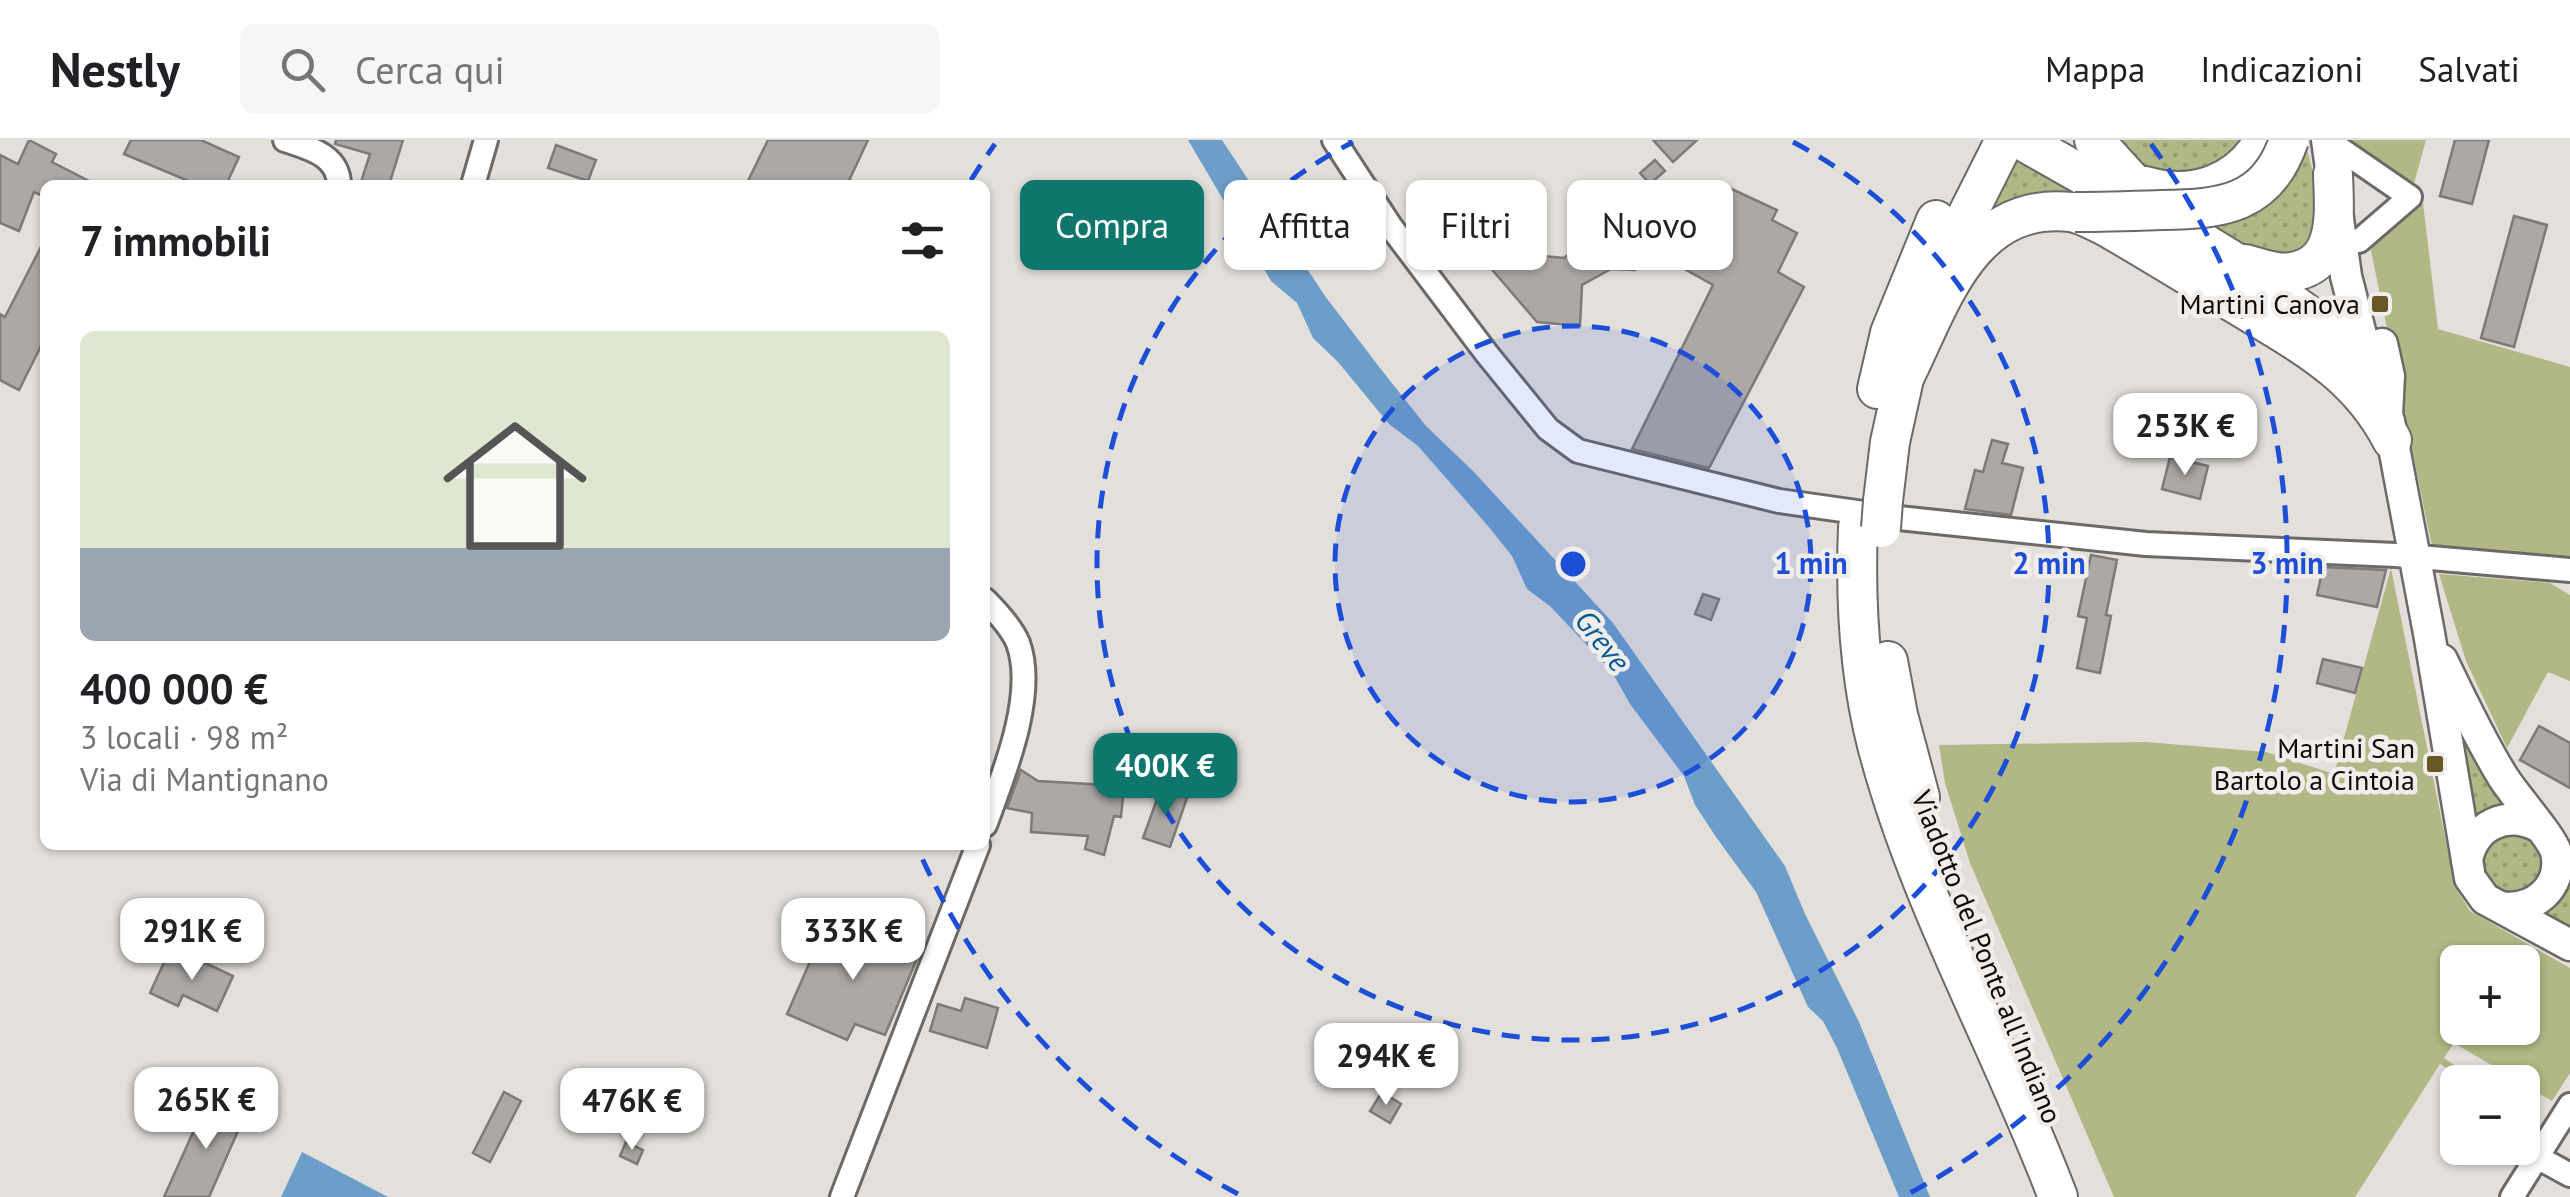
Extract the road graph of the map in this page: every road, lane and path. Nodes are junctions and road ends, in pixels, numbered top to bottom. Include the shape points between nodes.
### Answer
1 (284, 140) edge
2 (486, 140) edge
3 (1334, 140) edge
4 (2094, 140) edge
5 (2264, 140) edge
6 (2289, 140) edge
7 (1997, 143) edge
8 (2329, 151) edge
9 (338, 180) edge
10 (474, 180) edge
11 (2138, 184) junction
12 (2074, 212) junction
13 (2168, 221) junction
14 (2360, 241) junction
15 (2233, 261) junction
16 (1903, 380) junction
17 (2390, 427) junction
18 (1876, 515) junction
19 (2413, 557) junction
20 (2570, 570) edge
21 (990, 606) edge
22 (2429, 633) junction
23 (990, 810) edge
24 (2538, 826) junction
25 (976, 850) edge
26 (2468, 860) junction
27 (2564, 867) edge
28 (2501, 907) junction
29 (2570, 945) edge
30 (2570, 1105) edge
31 (2540, 1153) edge
32 (2540, 1159) edge
33 (2533, 1165) edge
34 (2570, 1174) edge
35 (842, 1197) edge
36 (2058, 1197) edge
37 (2084, 1197) edge
38 (2512, 1197) edge

1 - 9 street via 330,159
2 - 10 street
3 - 18 street via 1443,297 1567,446 1779,501
4 - 11 highway
5 - 11 highway via 2241,172 2212,186 2164,191
6 - 12 highway, bridge via 2262,185 2229,205
7 - 13 highway
7 - 16 highway, Viadotto del Ponte all'Indiano via 1928,299
7 - 18 highway, Viadotto del Ponte all'Indiano via 1940,210 1890,333 1867,436
8 - 14 street
8 - 14 street via 2410,197
8 - 15 highway via 2335,226 2315,260 2285,273
8 - 17 street via 2350,293
11 - 13 highway
12 - 16 highway via 2026,216 1982,238 1962,263
12 - 17 highway via 2324,359
13 - 15 highway
14 - 17 street via 2389,376
15 - 17 highway via 2338,338 2364,370
16 - 18 highway, Viadotto del Ponte all'Indiano
17 - 19 street
18 - 19 street via 2146,544
18 - 36 highway, Viadotto del Ponte all'Indiano via 1858,619 1882,760 1921,874
18 - 37 highway, Viadotto del Ponte all'Indiano via 1891,680 1920,800
19 - 20 street
19 - 22 street
21 - 23 street via 1018,640 1024,690
22 - 24 street via 2502,776
22 - 26 street
24 - 26 street via 2498,821 2480,832
24 - 27 street
25 - 35 street
26 - 28 street via 2473,886
27 - 28 street via 2529,905
28 - 29 street
30 - 31 street
32 - 34 street
33 - 38 street

